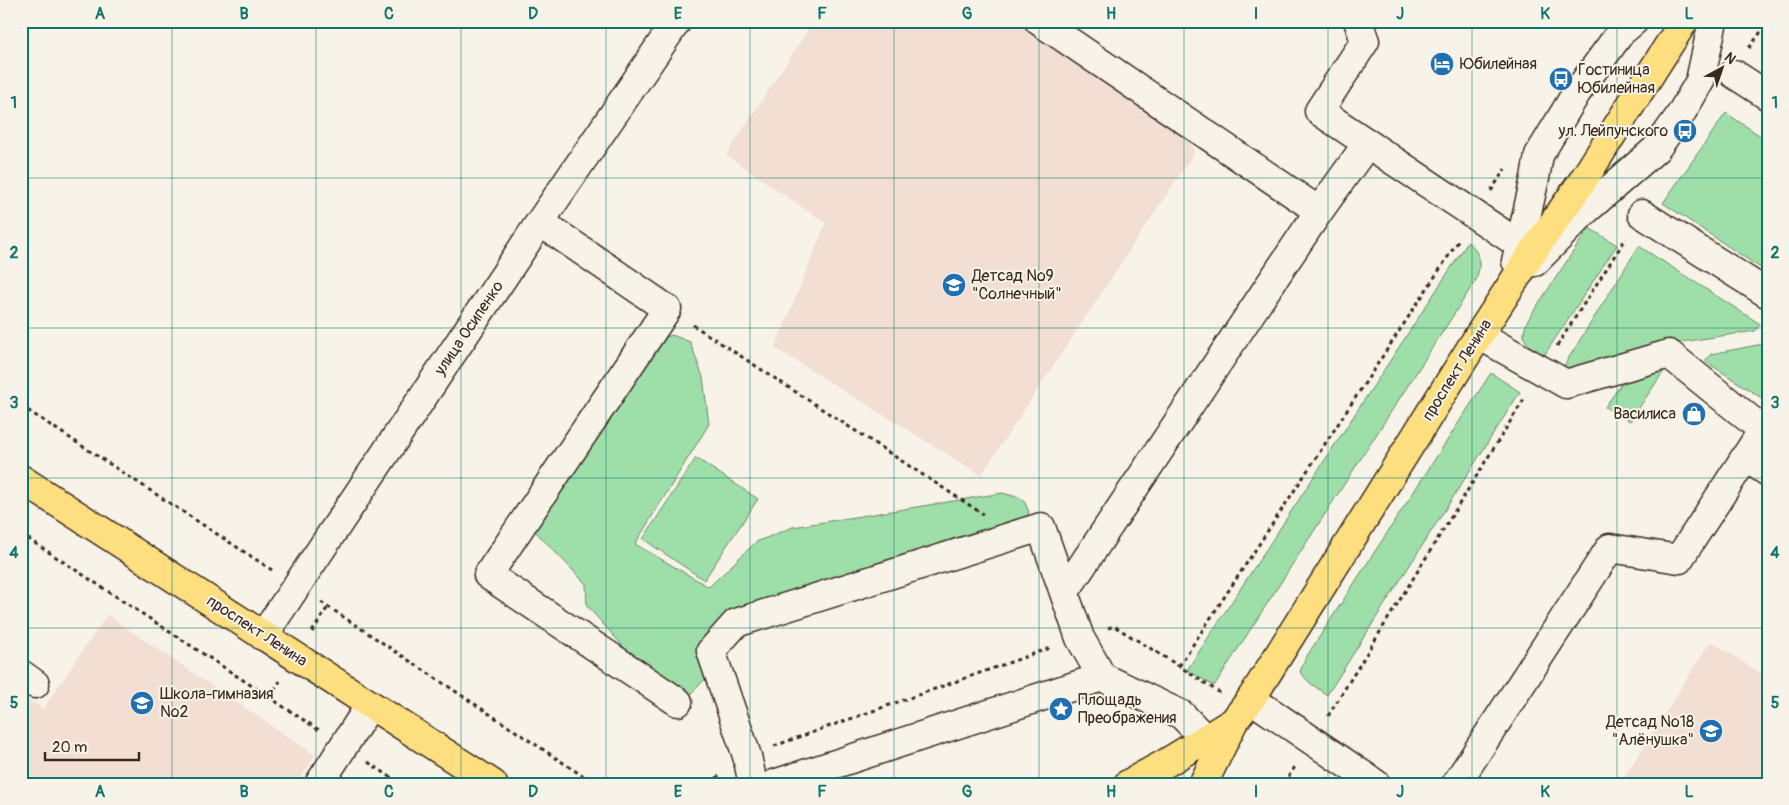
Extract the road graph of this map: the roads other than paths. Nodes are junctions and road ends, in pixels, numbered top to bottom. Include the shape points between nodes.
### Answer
1 (677, 21) edge
2 (1039, 21) edge
3 (1358, 21) edge
4 (1634, 21) edge
5 (1684, 21) edge
6 (1712, 21) edge
7 (1734, 74) road end
8 (1768, 96) edge
9 (1367, 144) junction
10 (1319, 211) junction
11 (1642, 214) road end
12 (540, 222) junction
13 (1526, 249) junction
14 (1510, 288) junction
15 (1768, 294) edge
16 (1479, 335) junction
17 (1745, 457) junction
18 (1768, 472) edge
19 (21, 479) edge
20 (1064, 593) junction
21 (264, 636) junction
22 (1102, 677) junction
23 (1251, 698) junction
24 (678, 702) dead end
25 (370, 705) junction
26 (1234, 721) junction
27 (1206, 740) junction
28 (319, 784) edge
29 (493, 784) edge
30 (753, 784) edge
31 (774, 784) edge
32 (1128, 784) edge
33 (1203, 784) edge
34 (1376, 784) edge
35 (1456, 784) edge

1 - 12 street, улица Осипенко
2 - 10 street
3 - 9 street via 1365,41 1319,111
4 - 13 street via 1621,32 1577,92 1539,155
5 - 13 main road, проспект Ленина via 1582,182
6 - 14 street via 1700,81 1680,117 1656,148 1585,211
7 - 8 street
9 - 10 street
9 - 13 street
10 - 20 street
11 - 15 street
12 - 21 street, улица Осипенко
12 - 24 street via 667,309 488,575
13 - 14 main road, проспект Ленина
14 - 16 main road, проспект Ленина
16 - 17 street via 1566,384 1669,354 1763,430
16 - 23 main road, проспект Ленина
17 - 18 street
17 - 35 street via 1679,559 1610,548
19 - 21 main road, проспект Ленина
20 - 22 street via 1080,638
20 - 30 street via 1041,527 736,623 711,651 747,756
21 - 25 main road, проспект Ленина
22 - 27 street via 1182,715
22 - 31 street
23 - 26 main road, проспект Ленина
23 - 34 street
25 - 28 street
25 - 29 main road, проспект Ленина
26 - 27 main road, проспект Ленина
26 - 33 main road, проспект Ленина
27 - 32 main road, проспект Ленина

